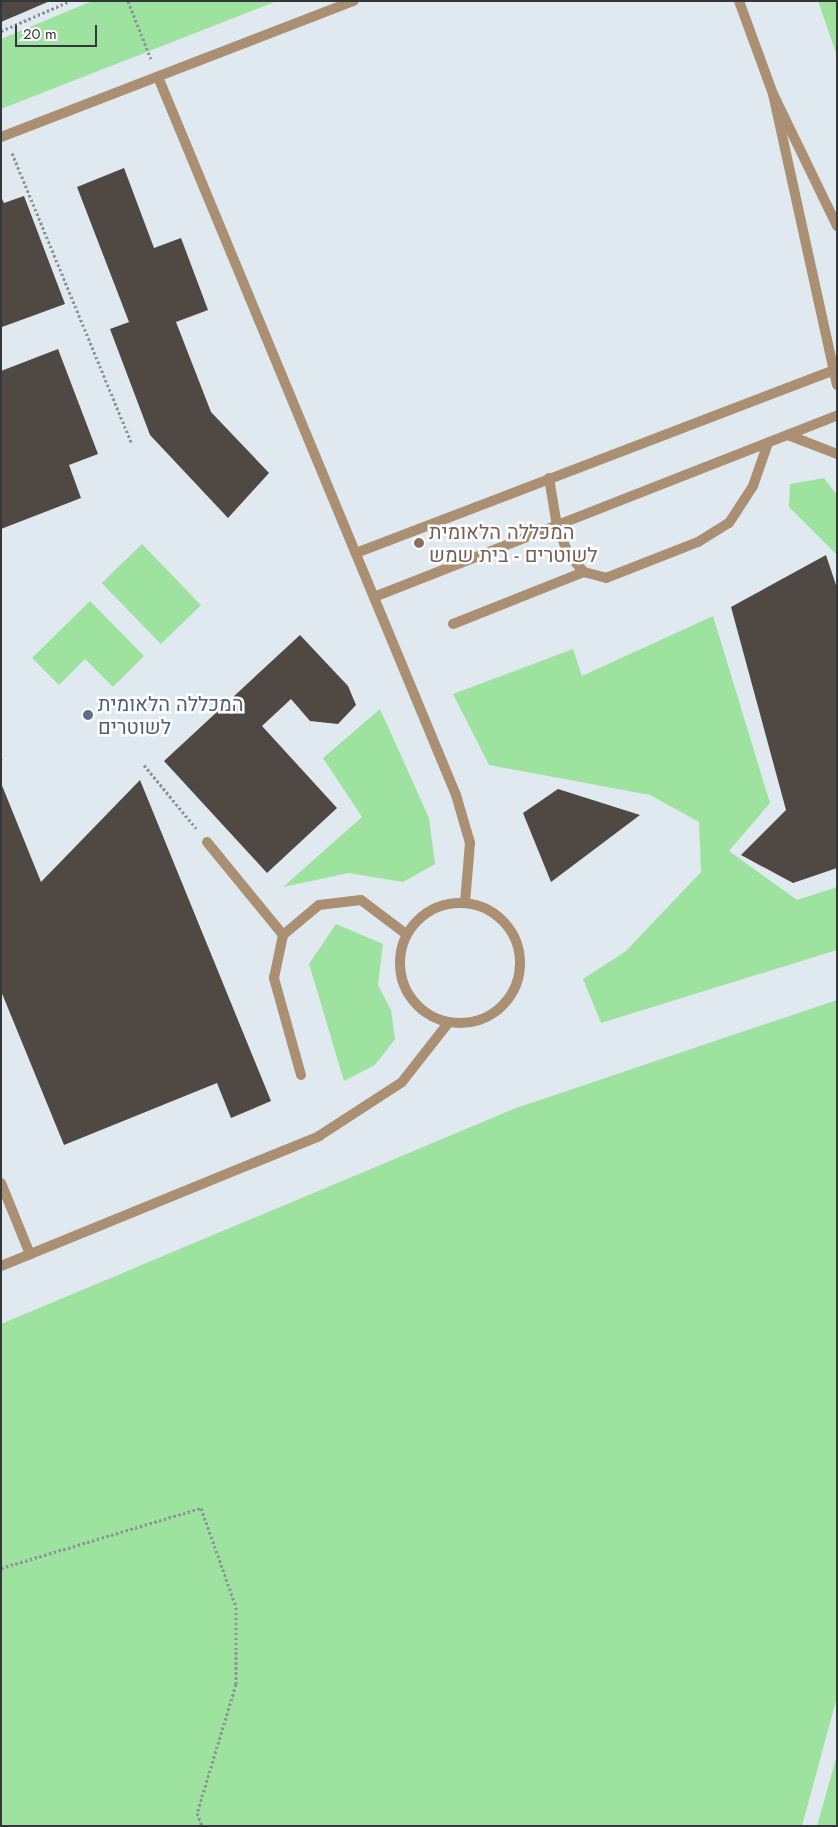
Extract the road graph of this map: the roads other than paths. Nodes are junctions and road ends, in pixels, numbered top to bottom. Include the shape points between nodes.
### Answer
1 (354, 1) edge
2 (739, 1) edge
3 (158, 77) junction
4 (773, 94) junction
5 (3, 136) edge
6 (837, 226) edge
7 (834, 369) edge
8 (837, 385) edge
9 (837, 416) edge
10 (788, 435) junction
11 (768, 443) junction
12 (837, 454) edge
13 (549, 478) junction
14 (557, 526) junction
15 (356, 553) junction
16 (584, 572) junction
17 (374, 597) junction
18 (453, 624) dead end
19 (207, 842) road end
20 (465, 902) junction
21 (406, 934) junction
22 (283, 935) junction
23 (449, 1022) junction
24 (301, 1075) dead end
25 (1, 1183) edge
26 (30, 1254) junction
27 (1, 1266) edge

1 - 3 lane
2 - 4 lane
3 - 5 lane
3 - 15 lane
4 - 6 lane
4 - 7 lane
7 - 8 lane
7 - 13 lane
9 - 10 lane
10 - 11 lane
10 - 12 lane
11 - 14 lane
11 - 16 lane via 753,486 729,523 698,542 606,578
13 - 14 lane
13 - 15 lane
14 - 16 lane via 569,555
14 - 17 lane
15 - 17 lane
16 - 18 lane
17 - 20 lane via 456,794 470,843
19 - 22 lane
20 - 21 lane via 445,904 426,913
20 - 23 lane via 496,915 510,931 518,950 519,971 506,1002 490,1015 470,1022
21 - 22 lane via 361,900 319,906
21 - 23 lane via 401,976 409,995 429,1015
22 - 24 lane via 274,978
23 - 26 lane via 402,1082 319,1136
25 - 26 lane
26 - 27 lane

